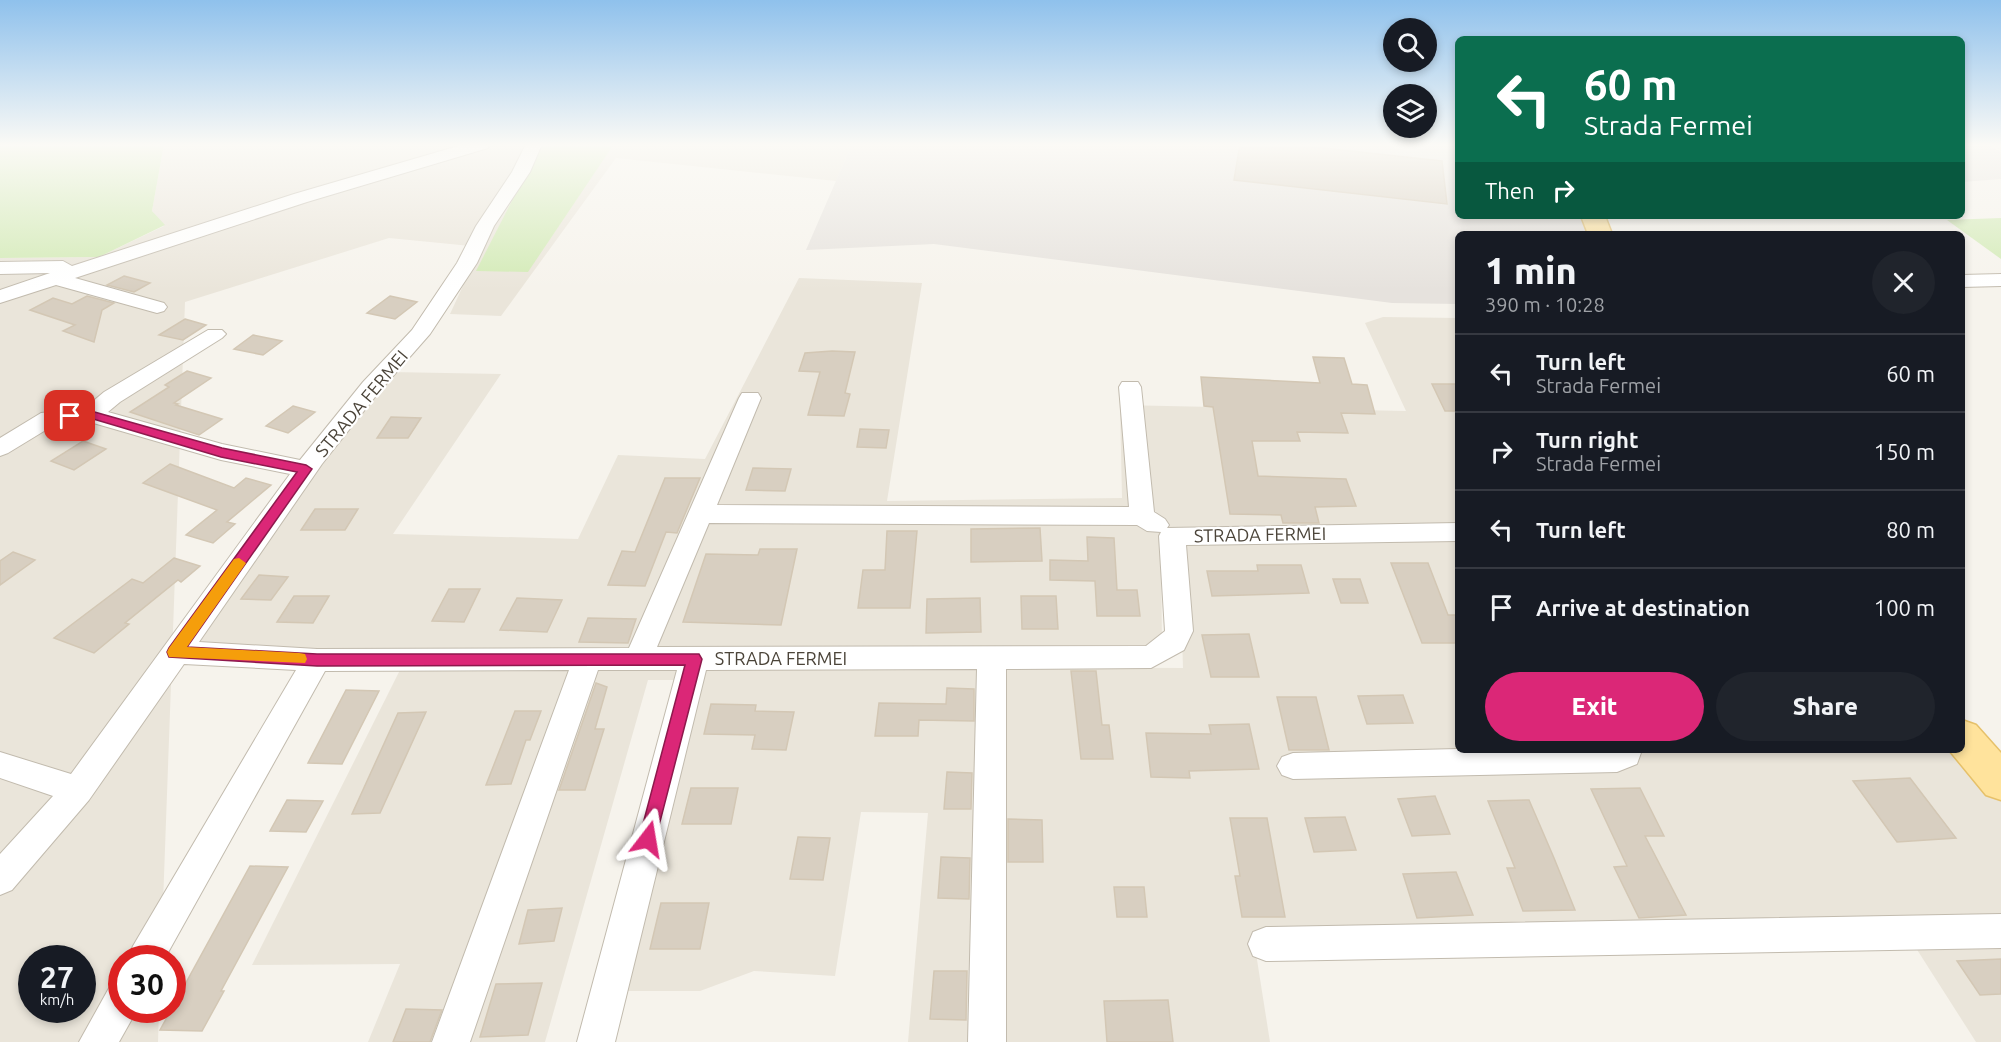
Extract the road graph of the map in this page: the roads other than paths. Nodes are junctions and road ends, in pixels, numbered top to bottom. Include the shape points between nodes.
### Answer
1 (313, 193) edge
2 (507, 193) edge
3 (90, 266) junction
4 (0, 268) edge
5 (54, 278) junction
6 (2001, 280) edge
7 (1965, 281) edge
8 (0, 297) edge
9 (157, 307) dead end
10 (215, 334) dead end
11 (1130, 387) dead end
12 (750, 398) dead end
13 (91, 415) junction
14 (0, 448) edge
15 (306, 469) junction
16 (700, 514) junction
17 (1142, 516) junction
18 (1455, 532) edge
19 (1172, 536) junction
20 (175, 652) junction
21 (992, 657) junction
22 (588, 659) junction
23 (638, 659) junction
24 (694, 659) junction
25 (317, 660) junction
26 (1965, 740) edge
27 (1626, 753) edge
28 (0, 765) edge
29 (1293, 766) dead end
30 (2001, 782) edge
31 (78, 790) junction
32 (0, 879) edge
33 (2001, 931) edge
34 (1266, 944) dead end
35 (153, 945) edge
36 (109, 1023) edge
37 (98, 1042) edge
38 (451, 1042) edge
39 (596, 1042) edge
40 (987, 1042) edge

1 - 3 street
2 - 15 street, STRADA FERMEI via 467,263 419,334
3 - 4 street
3 - 5 street
5 - 8 street
5 - 9 street
6 - 7 street
10 - 13 street via 112,397
11 - 17 street
12 - 16 street
13 - 14 street via 49,418
13 - 15 street via 221,452
15 - 20 street, STRADA FERMEI
16 - 17 street
16 - 23 street
17 - 19 street
18 - 19 street, STRADA FERMEI
19 - 21 street, STRADA FERMEI via 1179,631 1163,651 1151,657
20 - 25 street, STRADA FERMEI
20 - 31 street
21 - 24 street, STRADA FERMEI
21 - 40 street
22 - 23 street, STRADA FERMEI
22 - 25 street, STRADA FERMEI
22 - 38 street
23 - 24 street, STRADA FERMEI
24 - 39 street
25 - 35 street
26 - 30 main road
27 - 29 street via 1617,759
28 - 31 street
31 - 32 street
33 - 34 street
36 - 37 street

